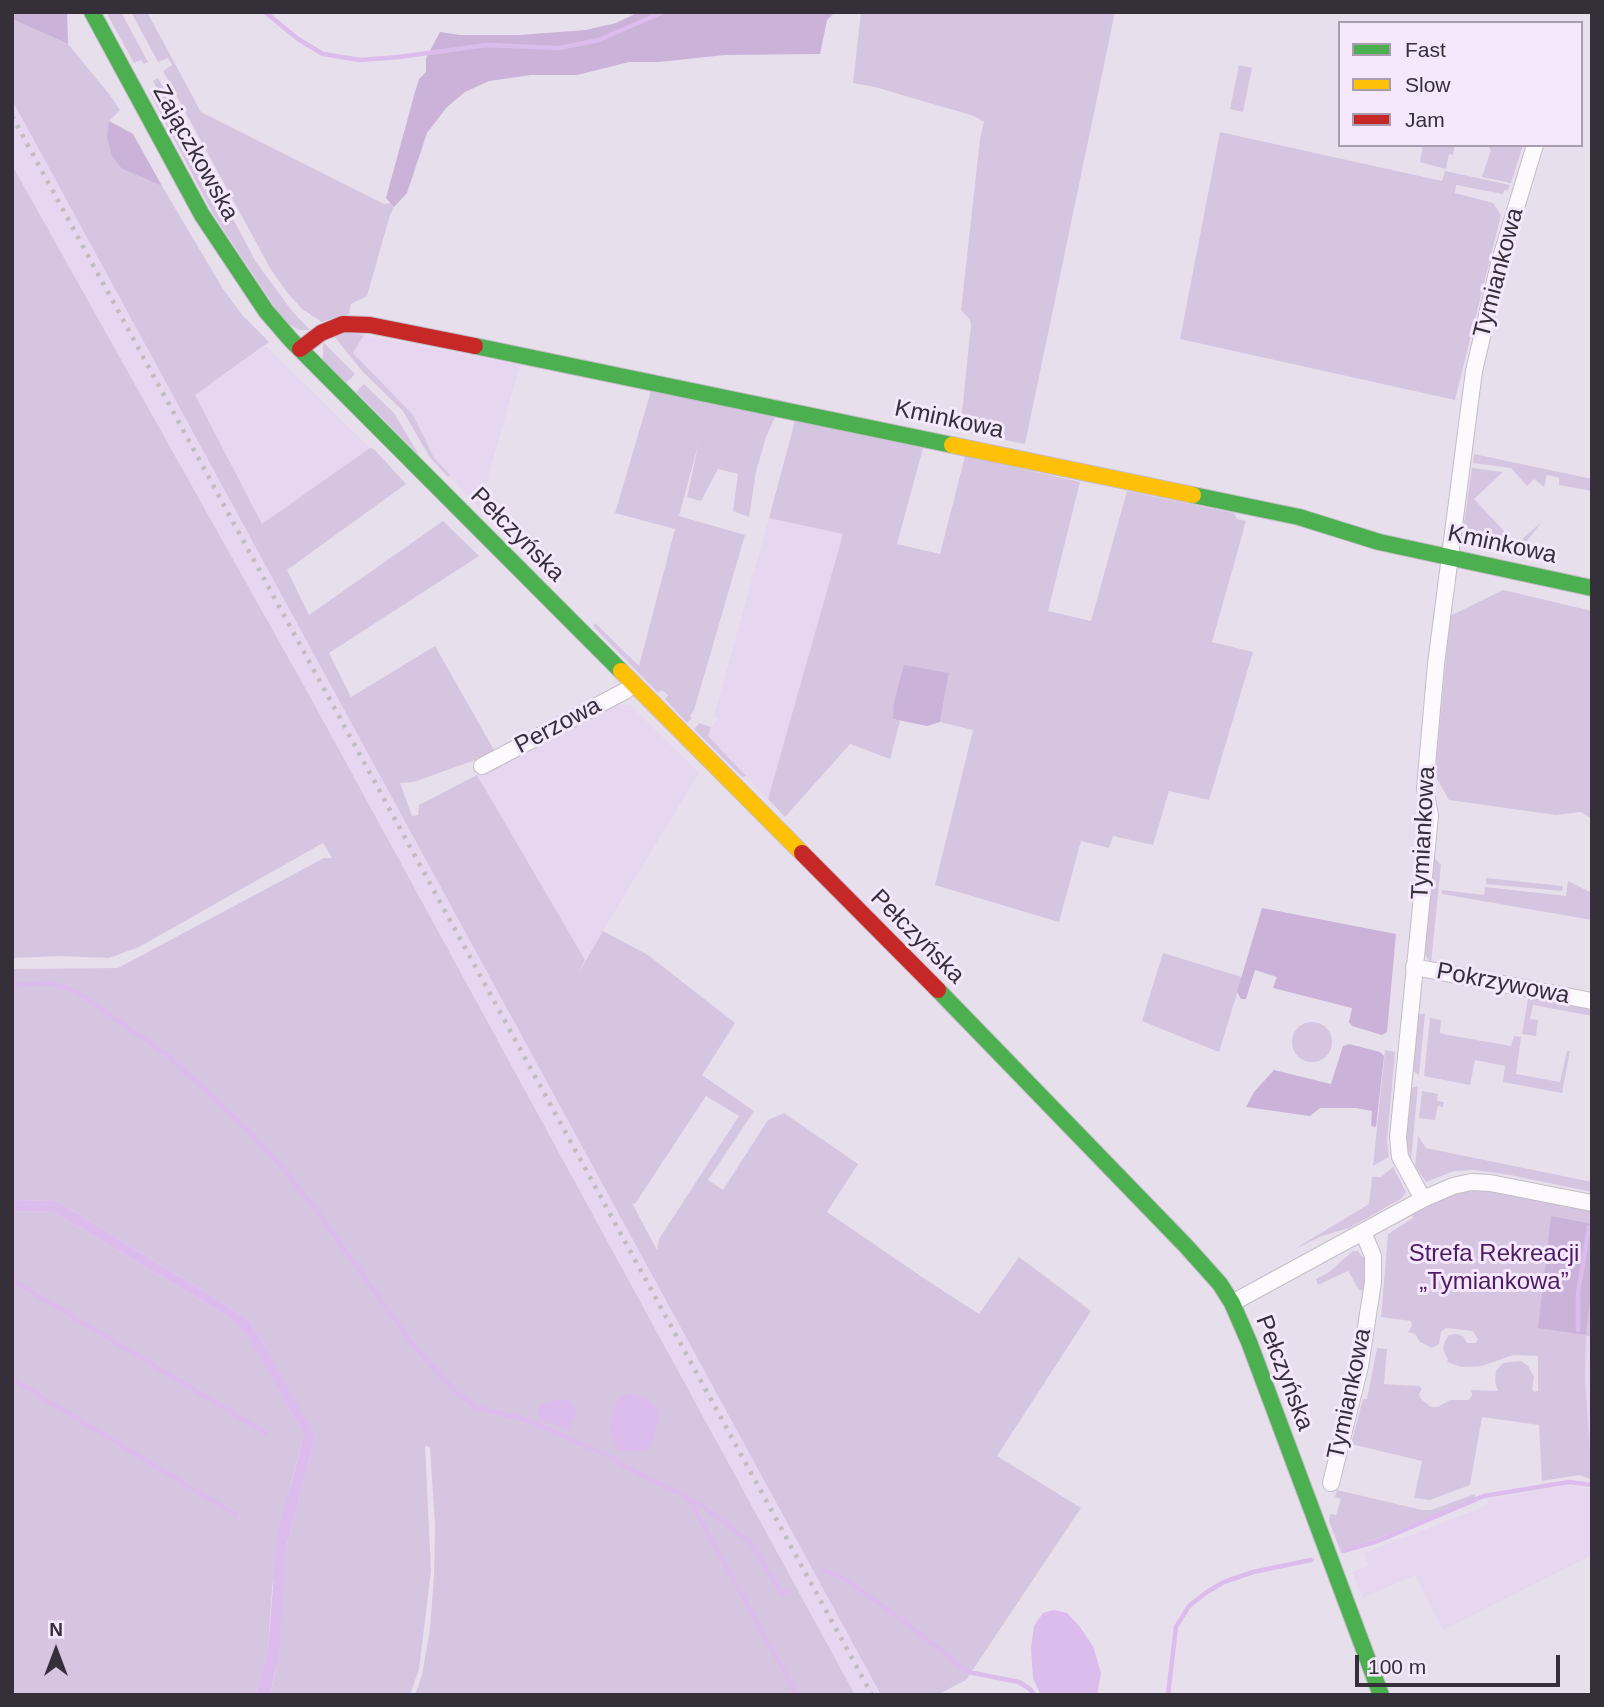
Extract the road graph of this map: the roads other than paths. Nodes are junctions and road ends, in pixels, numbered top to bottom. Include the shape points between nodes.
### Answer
1 (92, 12) edge
2 (1534, 147) edge
3 (267, 312) joint
4 (300, 349) junction
5 (1449, 558) junction
6 (1592, 587) edge
7 (633, 683) junction
8 (482, 766) dead end
9 (1414, 967) junction
10 (1592, 1001) edge
11 (1423, 1199) junction
12 (1592, 1203) edge
13 (1363, 1232) junction
14 (1232, 1303) junction
15 (1331, 1483) dead end
16 (1381, 1695) edge

1 - 3 main road, Zajączkowska via 202,215
2 - 5 street, Tymiankowa via 1475,362
3 - 4 main road, Pełczyńska
4 - 5 main road, Kminkowa via 343,324 390,328 1299,517
4 - 7 main road, Pełczyńska
5 - 6 main road, Kminkowa
5 - 9 street, Tymiankowa via 1425,788 1430,816
7 - 8 street, Perzowa
7 - 14 main road, Pełczyńska via 1172,1231
9 - 10 street, Pokrzywowa
9 - 11 street, Tymiankowa via 1398,1146
11 - 12 street via 1477,1182
11 - 13 street
13 - 14 street
13 - 15 street, Tymiankowa via 1373,1256 1373,1282 1360,1366
14 - 16 main road, Pełczyńska

